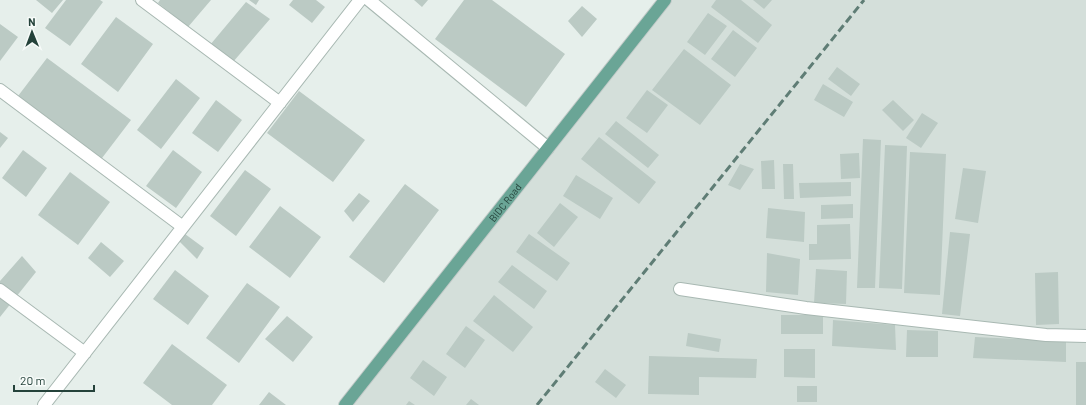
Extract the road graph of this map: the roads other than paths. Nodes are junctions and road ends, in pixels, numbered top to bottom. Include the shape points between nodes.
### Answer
1 (142, 0) edge
2 (360, 0) edge
3 (369, 0) edge
4 (665, 0) edge
5 (0, 90) edge
6 (280, 103) junction
7 (548, 148) junction
8 (183, 227) junction
9 (680, 289) dead end
10 (0, 290) edge
11 (1086, 336) edge
12 (85, 353) junction
13 (44, 405) edge
14 (345, 405) edge

1 - 6 street
2 - 6 street
3 - 7 street
4 - 7 main road, BIDC Road
5 - 8 street
6 - 8 street
7 - 14 main road, BIDC Road
8 - 12 street
9 - 11 street via 806,308 1046,335
10 - 12 street
12 - 13 street

